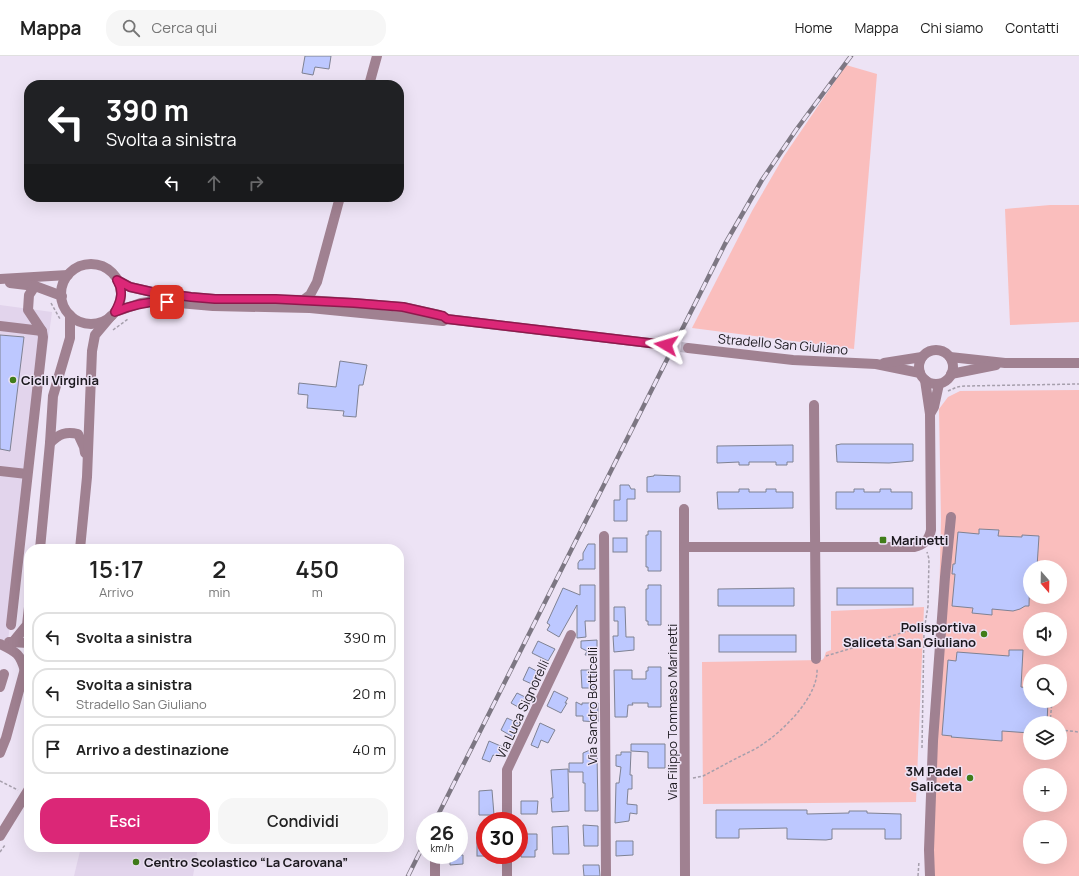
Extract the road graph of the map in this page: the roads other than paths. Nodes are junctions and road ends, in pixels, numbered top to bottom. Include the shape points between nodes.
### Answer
1 (377, 56) edge
2 (370, 80) edge
3 (339, 202) edge
4 (68, 275) junction
5 (0, 280) edge
6 (117, 280) junction
7 (317, 282) junction
8 (35, 286) junction
9 (62, 296) junction
10 (305, 300) junction
11 (333, 301) junction
12 (354, 303) junction
13 (258, 307) junction
14 (113, 314) junction
15 (70, 315) junction
16 (388, 315) junction
17 (447, 319) junction
18 (0, 326) edge
19 (42, 331) junction
20 (666, 345) tunnel mouth
21 (688, 348) tunnel mouth
22 (922, 357) junction
23 (950, 357) junction
24 (1005, 363) junction
25 (876, 364) junction
26 (1079, 364) edge
27 (951, 374) junction
28 (922, 376) junction
29 (940, 384) junction
30 (814, 405) dead end
31 (930, 414) junction
32 (50, 443) junction
33 (0, 471) edge
34 (27, 474) junction
35 (87, 477) junction
36 (684, 509) dead end
37 (951, 517) dead end
38 (604, 536) dead end
39 (40, 544) edge
40 (80, 544) edge
41 (815, 547) junction
42 (684, 548) junction
43 (11, 625) dead end
44 (24, 628) edge
45 (571, 635) dead end
46 (12, 642) junction
47 (24, 643) edge
48 (0, 644) edge
49 (816, 659) road end
50 (24, 666) edge
51 (4, 674) dead end
52 (24, 675) edge
53 (0, 687) edge
54 (0, 753) edge
55 (24, 798) edge
56 (507, 812) edge
57 (1, 834) edge
58 (435, 864) edge
59 (507, 864) edge
60 (435, 876) edge
61 (507, 876) edge
62 (606, 876) edge
63 (686, 876) edge
64 (930, 876) edge

1 - 2 street
3 - 7 street
4 - 5 street
4 - 6 street via 77,268 92,264 107,269
4 - 9 street
5 - 8 street
6 - 10 street via 130,287 191,297
6 - 14 street via 121,296
7 - 10 street
7 - 11 street via 323,294
8 - 9 street
8 - 19 street via 28,294 28,310
9 - 15 street
10 - 11 street
10 - 13 street via 299,303 262,303
11 - 12 street
12 - 16 street via 357,307 382,310
12 - 17 street via 403,307
13 - 14 street via 156,301 141,303
13 - 16 street via 310,308
14 - 15 street via 99,323 91,324 78,321
14 - 35 street via 95,335 92,351
15 - 32 street via 70,338 53,396
16 - 17 street via 443,321
17 - 20 street
18 - 19 street
19 - 34 street
21 - 25 street, Stradello San Giuliano via 793,360
22 - 23 street via 928,351 936,349 944,351
22 - 25 street, Stradello San Giuliano
22 - 28 street via 919,365
23 - 24 street
23 - 27 street via 953,365
24 - 26 street
24 - 27 street
25 - 28 street, Stradello San Giuliano
27 - 29 street
28 - 29 street via 931,383
28 - 31 street
29 - 31 street
30 - 41 street
31 - 41 street via 931,530 925,542 914,548
32 - 35 street via 63,433 78,434 84,446
32 - 39 street
33 - 34 street
34 - 43 street
35 - 40 street
36 - 42 street, Via Filippo Tommaso Marinetti
37 - 64 street via 933,741
38 - 62 street, Via Sandro Botticelli
41 - 42 street
41 - 49 street
42 - 63 street, Via Filippo Tommaso Marinetti
44 - 46 street
45 - 56 street, Via Luca Signorelli via 507,770
46 - 47 street
46 - 48 street
48 - 50 street via 17,652
51 - 53 street
52 - 54 street
55 - 57 street
58 - 60 street
59 - 61 street

